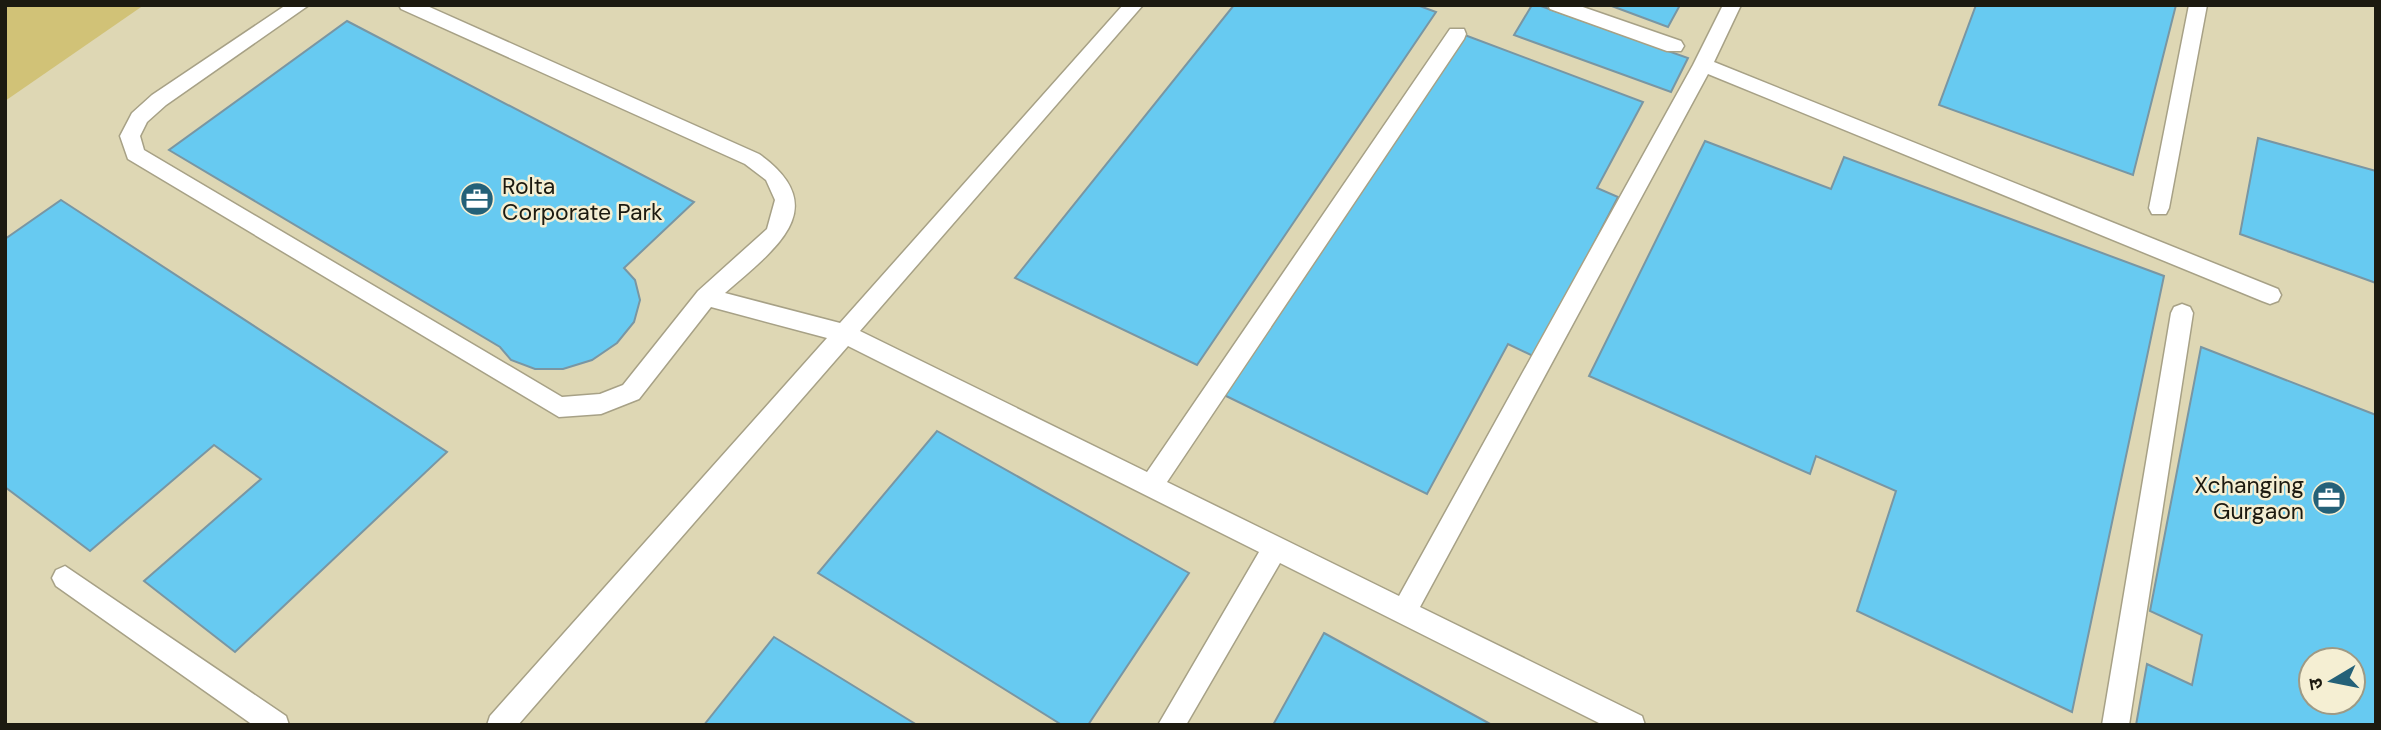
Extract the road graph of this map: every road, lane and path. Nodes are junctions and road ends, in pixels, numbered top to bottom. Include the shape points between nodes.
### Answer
1 (300, 5) edge
2 (408, 5) edge
3 (1134, 5) edge
4 (1557, 5) edge
5 (1732, 5) edge
6 (2198, 5) edge
7 (1457, 34) dead end
8 (1674, 46) dead end
9 (1703, 65) junction
10 (2159, 208) dead end
11 (2270, 295) dead end
12 (706, 297) junction
13 (2182, 313) dead end
14 (843, 333) junction
15 (1151, 486) junction
16 (1275, 548) junction
17 (65, 578) dead end
18 (1404, 611) junction
19 (276, 725) edge
20 (500, 725) edge
21 (1171, 725) edge
22 (1632, 725) edge
23 (2115, 725) edge

1 - 12 lane via 139,118 130,136 135,154 559,407 601,404 631,392
2 - 12 lane via 752,159 774,175 785,200 777,233
3 - 14 lane
4 - 8 lane
5 - 9 lane
6 - 10 lane
7 - 15 lane
9 - 11 lane
9 - 18 lane
12 - 14 lane
13 - 23 lane
14 - 15 lane
14 - 20 lane
15 - 16 lane
16 - 18 lane
16 - 21 lane
17 - 19 lane
18 - 22 lane

